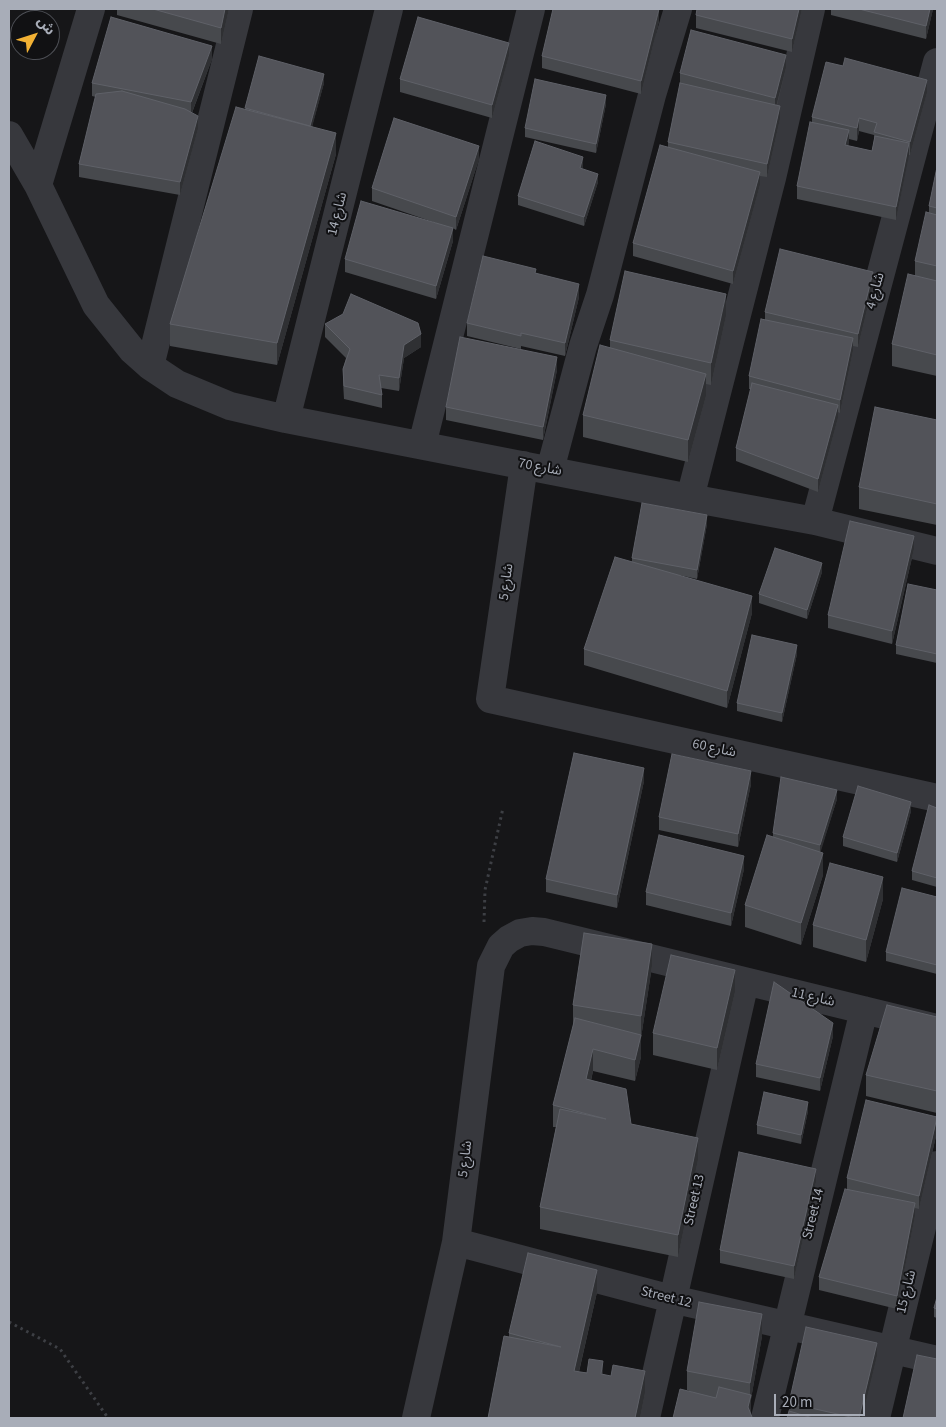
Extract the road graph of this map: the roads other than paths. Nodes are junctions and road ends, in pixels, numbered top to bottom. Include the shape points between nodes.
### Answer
1 (92, 9) edge
2 (238, 9) edge
3 (388, 9) edge
4 (531, 9) edge
5 (678, 9) edge
6 (811, 9) edge
7 (937, 62) edge
8 (9, 135) edge
9 (38, 185) junction
10 (150, 366) junction
11 (286, 419) junction
12 (422, 445) junction
13 (537, 468) junction
14 (690, 498) junction
15 (815, 521) junction
16 (937, 551) edge
17 (490, 699) joint
18 (937, 798) edge
19 (544, 932) joint
20 (745, 982) junction
21 (864, 1010) junction
22 (937, 1028) edge
23 (937, 1165) edge
24 (456, 1242) junction
25 (672, 1299) junction
26 (787, 1327) junction
27 (892, 1350) junction
28 (937, 1360) edge
29 (416, 1418) edge
30 (646, 1418) edge
31 (765, 1418) edge
32 (876, 1418) edge

1 - 9 street
2 - 10 street
3 - 11 street, شارع 14
4 - 12 street
5 - 13 street, شارع 5 via 600,295
6 - 14 street via 772,178
7 - 15 street, شارع 4
8 - 9 street, شارع 70
9 - 10 street, شارع 70 via 96,305 132,350
10 - 11 street, شارع 70 via 178,384 230,406
11 - 12 street, شارع 70
12 - 13 street, شارع 70
13 - 14 street, شارع 70
13 - 17 street, شارع 5
14 - 15 street, شارع 70
15 - 16 street, شارع 70
17 - 18 street, شارع 60
19 - 20 street, شارع 11
19 - 24 street, شارع 5 via 520,934 501,946 491,966
20 - 21 street, شارع 11
20 - 25 street, Street 13
21 - 22 street, شارع 11
21 - 26 street, Street 14
23 - 27 street, شارع 15
24 - 25 street, Street 12
24 - 29 street, شارع 5
25 - 26 street, Street 12
25 - 30 street, Street 13
26 - 27 street, Street 12
26 - 31 street, Street 14
27 - 28 street, Street 12
27 - 32 street, شارع 15

